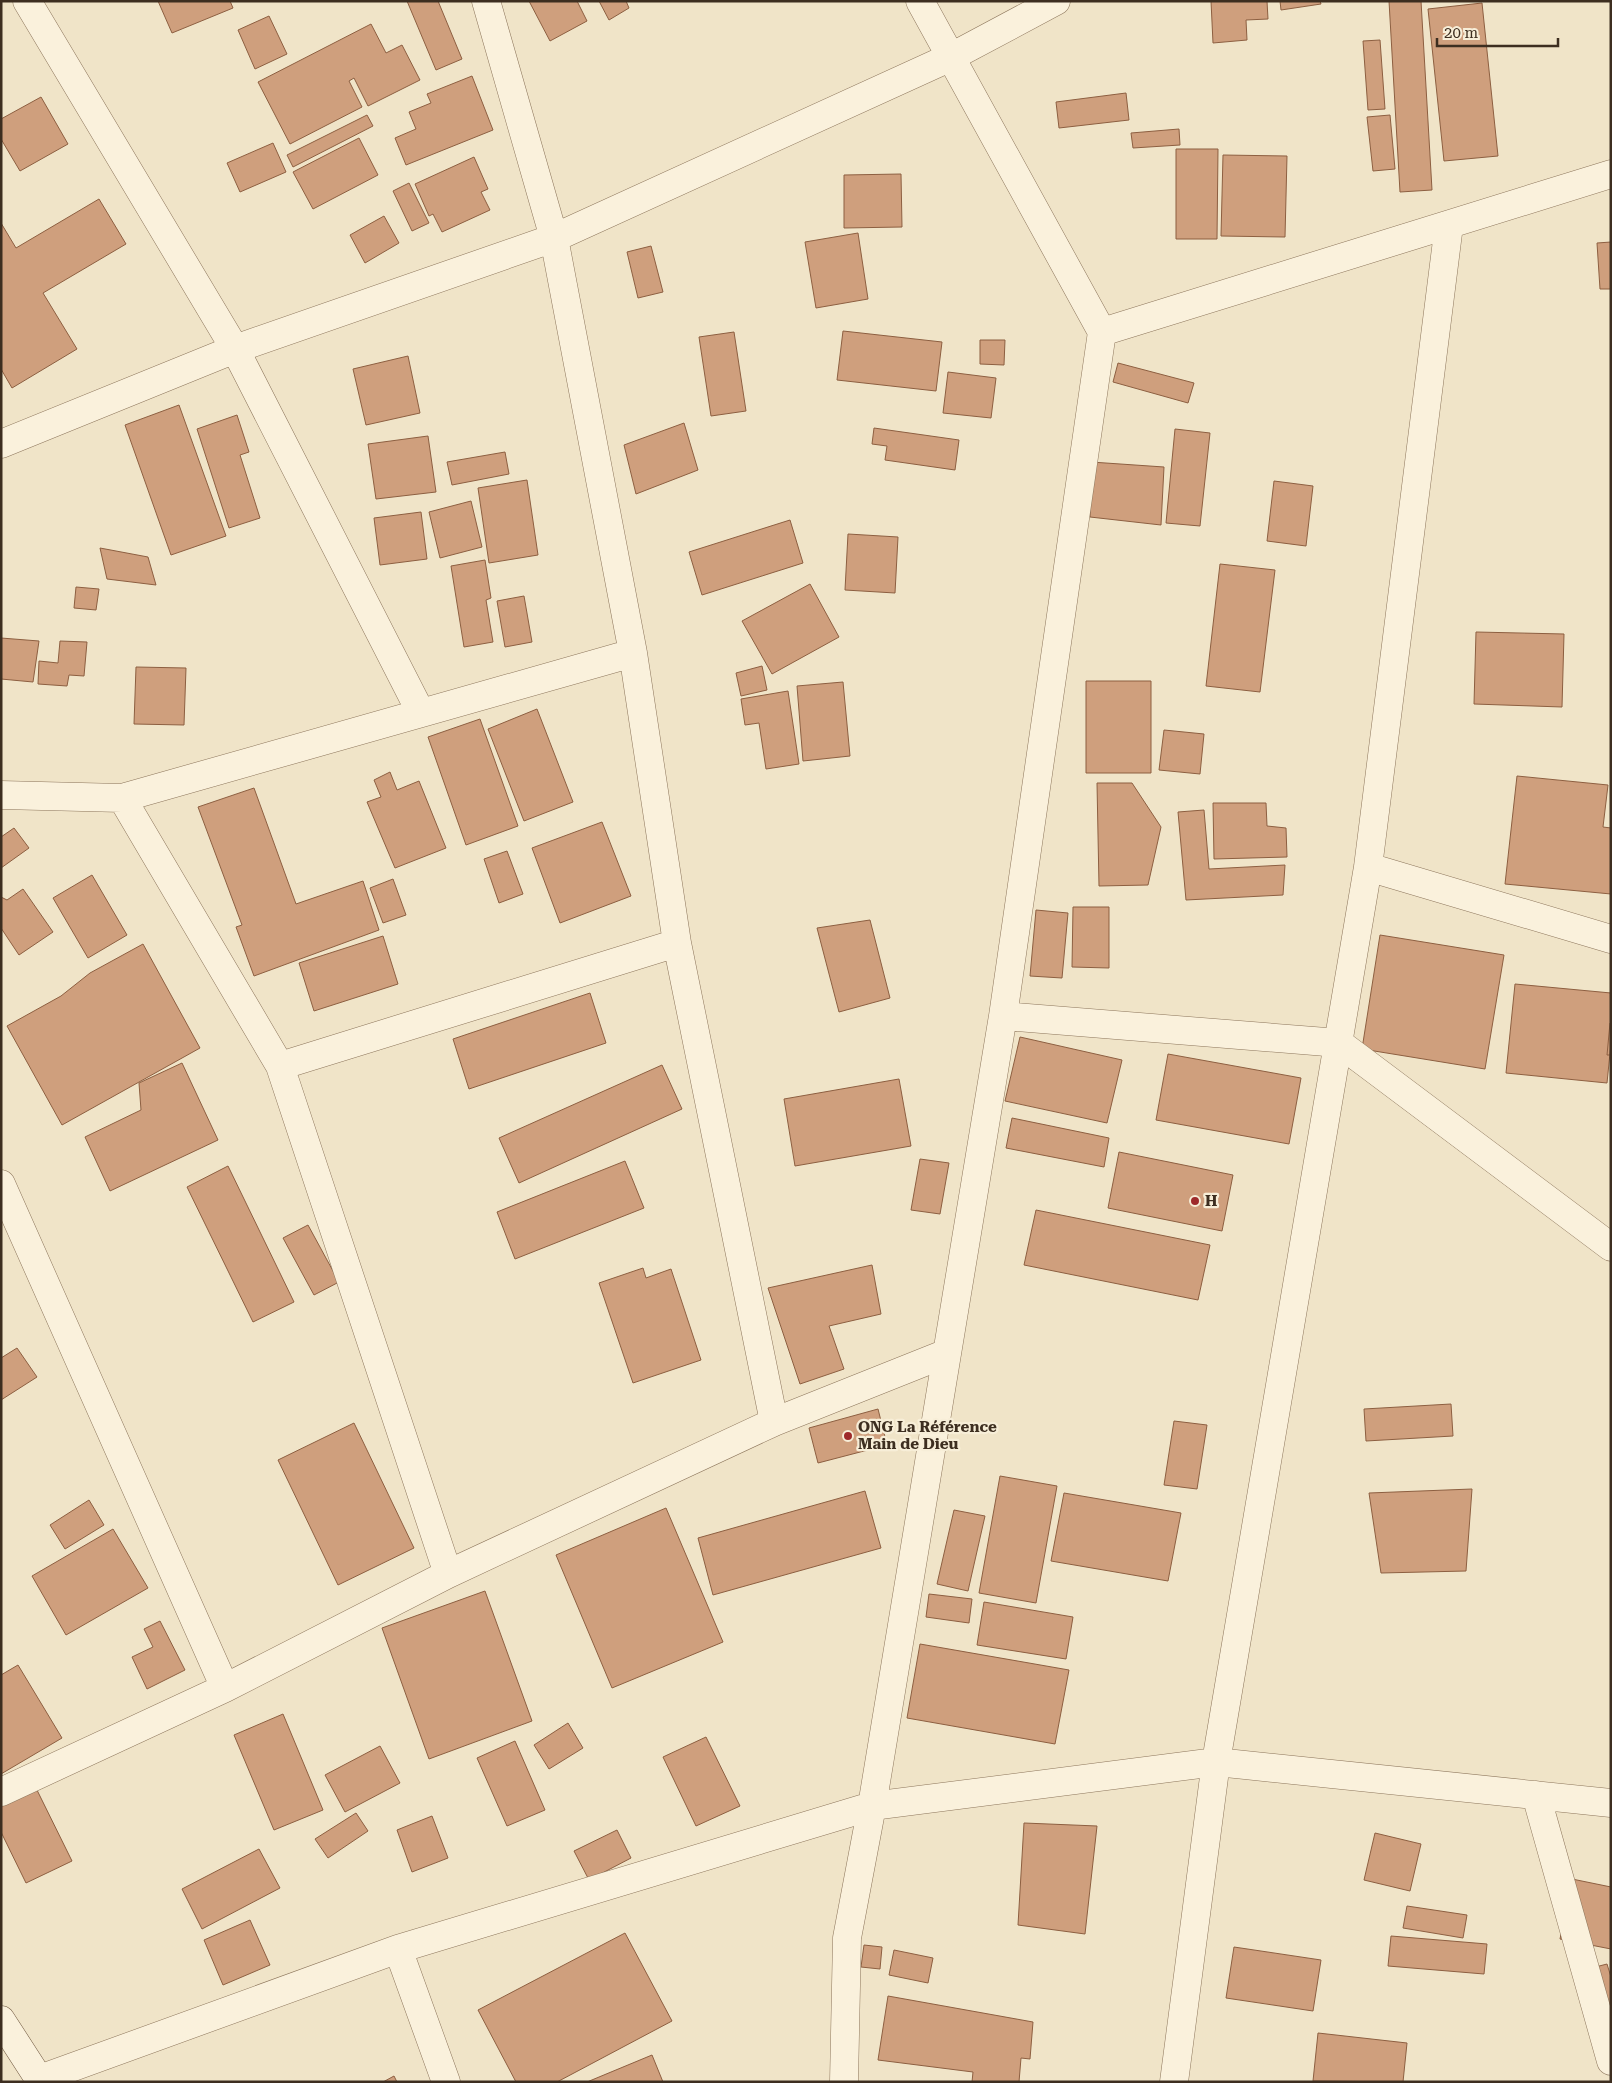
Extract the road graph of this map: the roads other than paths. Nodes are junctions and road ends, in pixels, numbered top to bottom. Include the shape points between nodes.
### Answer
1 (27, 1) edge
2 (486, 1) edge
3 (920, 1) edge
4 (1056, 1) edge
5 (951, 57) junction
6 (1611, 174) edge
7 (1449, 225) junction
8 (554, 238) junction
9 (1102, 332) junction
10 (235, 348) junction
11 (1, 444) edge
12 (633, 653) junction
13 (421, 713) junction
14 (1, 795) edge
15 (122, 798) junction
16 (1368, 867) junction
17 (1611, 939) edge
18 (677, 944) junction
19 (1003, 1016) junction
20 (1339, 1043) junction
21 (280, 1066) junction
22 (1, 1184) edge
23 (1611, 1247) edge
24 (947, 1353) junction
25 (774, 1422) junction
26 (448, 1574) junction
27 (226, 1688) junction
28 (1216, 1762) junction
29 (1, 1792) edge
30 (1536, 1795) junction
31 (1611, 1803) edge
32 (872, 1806) junction
33 (398, 1949) junction
34 (1, 2020) edge
35 (1611, 2061) edge
36 (41, 2081) edge
37 (446, 2082) edge
38 (844, 2082) edge
39 (1174, 2082) edge

1 - 10 street
2 - 8 street
3 - 5 street
4 - 5 street
5 - 8 street
5 - 9 street
6 - 7 street
7 - 9 street
7 - 16 street
8 - 10 street
8 - 12 street
9 - 19 street
10 - 11 street
10 - 13 street
12 - 13 street
12 - 18 street
13 - 15 street
14 - 15 street
15 - 21 street
16 - 17 street
16 - 20 street
18 - 21 street
18 - 25 street
19 - 20 street
19 - 24 street
20 - 23 street
20 - 28 street
21 - 26 street
22 - 27 street
24 - 25 street
24 - 32 street
25 - 26 street
26 - 27 street
27 - 29 street
28 - 30 street
28 - 32 street
28 - 39 street
30 - 31 street
30 - 35 street
32 - 33 street
32 - 38 street via 847,1938
33 - 36 street
33 - 37 street
34 - 36 street

